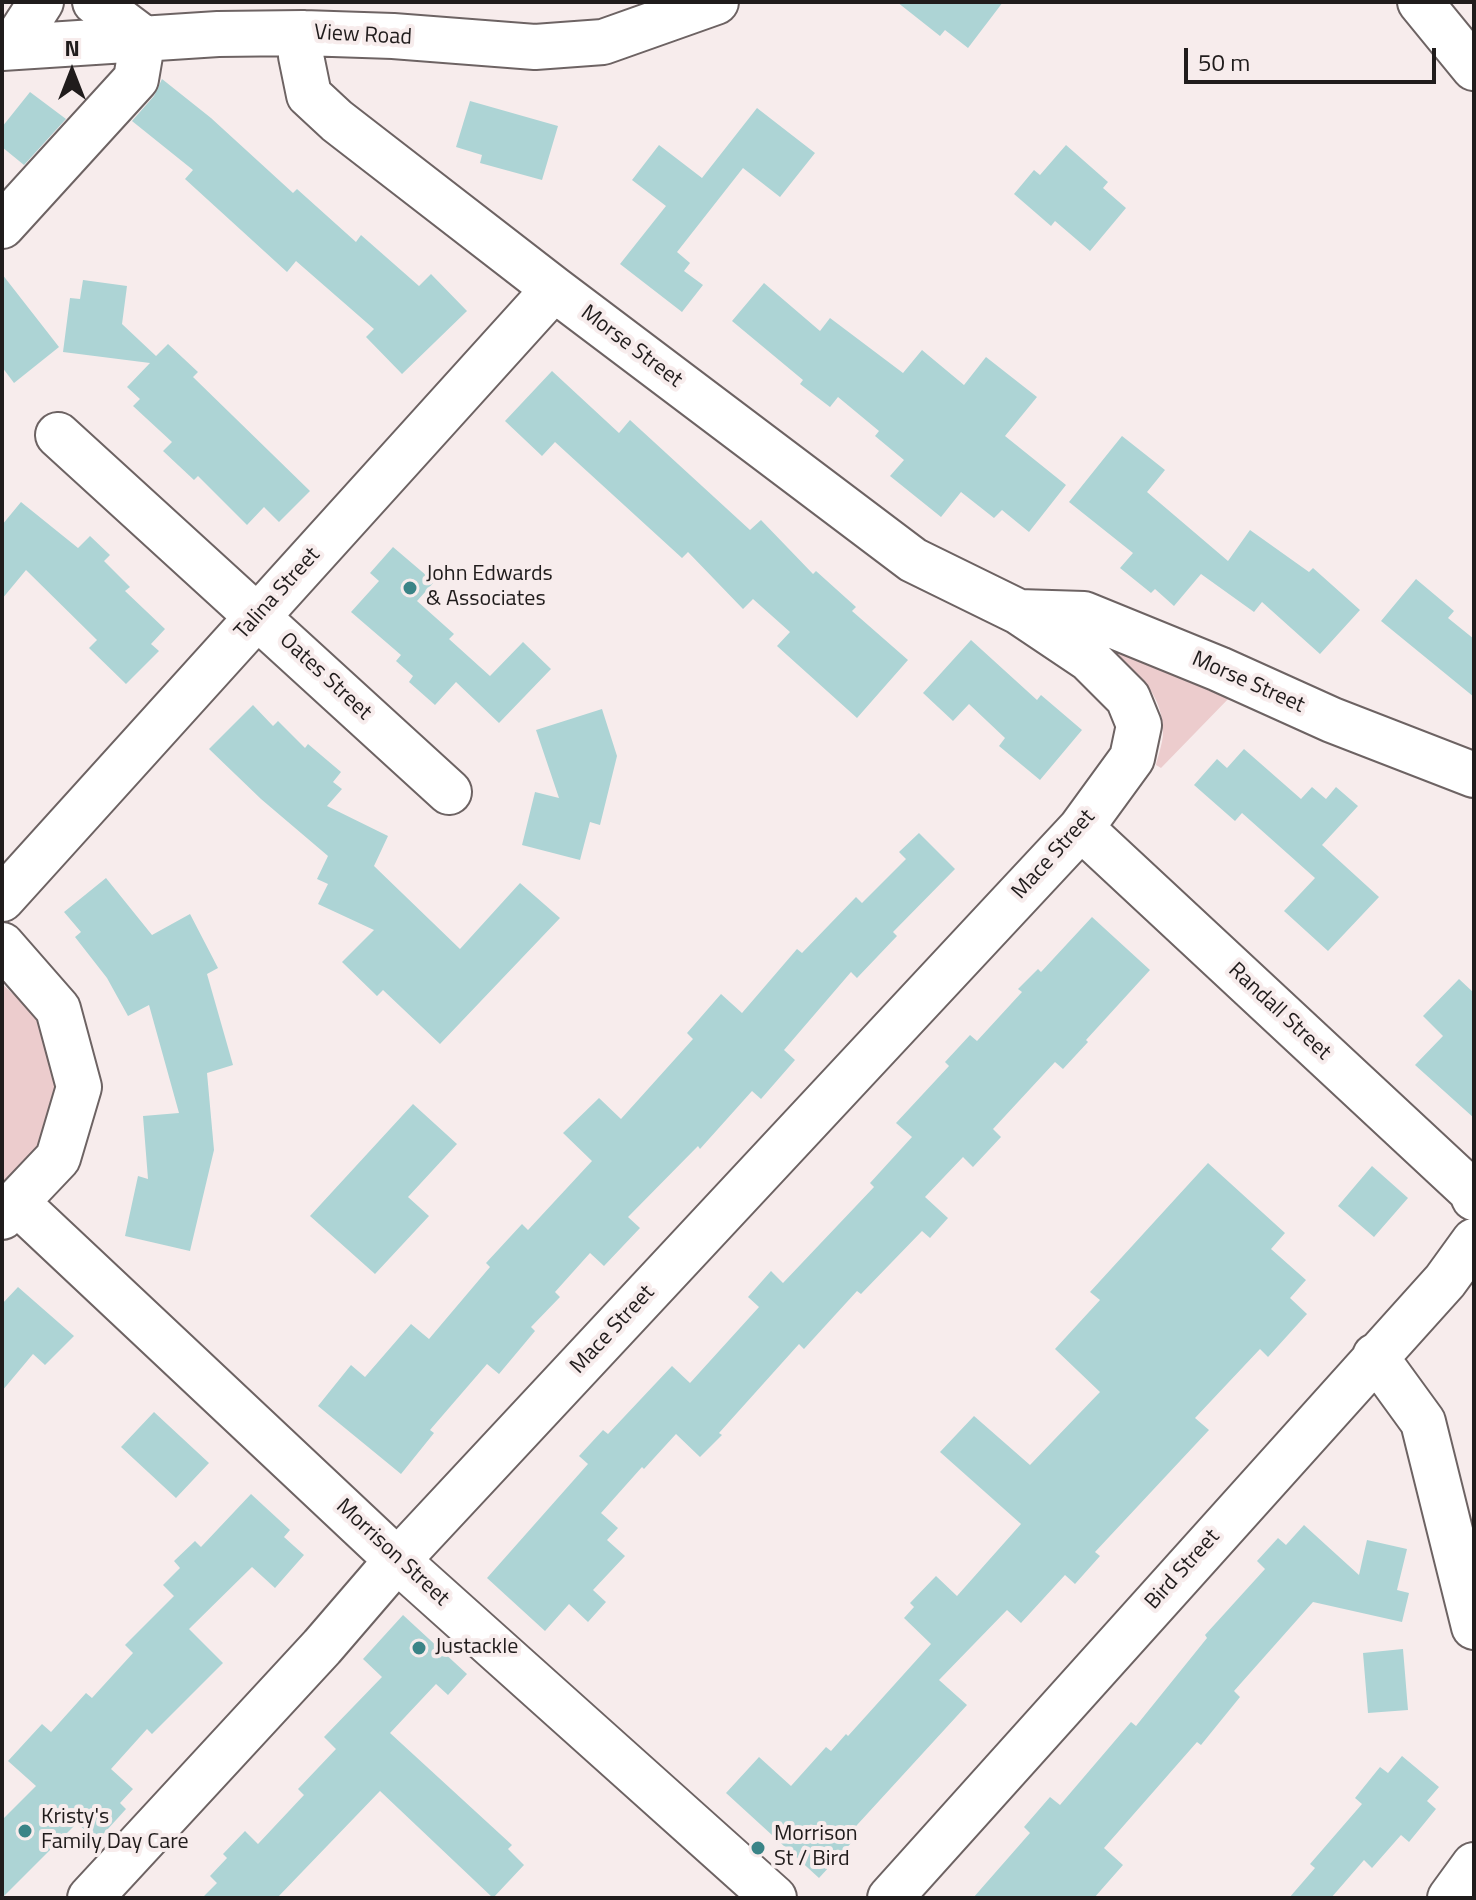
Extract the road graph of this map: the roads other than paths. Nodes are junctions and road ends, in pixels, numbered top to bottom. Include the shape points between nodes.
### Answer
1 (41, 2) edge
2 (95, 2) edge
3 (716, 2) edge
4 (1420, 2) edge
5 (303, 33) junction
6 (143, 38) junction
7 (7, 48) edge
8 (1474, 68) edge
9 (2, 226) edge
10 (554, 289) junction
11 (58, 435) dead end
12 (1019, 612) junction
13 (258, 616) junction
14 (1132, 758) joint
15 (1474, 775) edge
16 (449, 792) dead end
17 (1081, 828) junction
18 (2, 899) edge
19 (2, 945) edge
20 (1474, 1198) edge
21 (9, 1210) edge
22 (1474, 1241) edge
23 (1375, 1356) junction
24 (398, 1561) junction
25 (1474, 1627) edge
26 (1474, 1865) edge
27 (90, 1898) edge
28 (774, 1898) edge
29 (890, 1898) edge
30 (1450, 1898) edge

1 - 7 street
2 - 6 street
3 - 5 street, View Road via 603,42 535,47
4 - 8 street
5 - 6 street, View Road
5 - 10 street, Morse Street via 301,56 309,95
6 - 7 street, View Road
6 - 9 street via 136,79
10 - 12 street, Morse Street via 913,560
10 - 13 street, Talina Street
11 - 13 street, Oates Street
12 - 14 street, Morse Street via 1089,659 1128,698 1139,725
12 - 15 street, Morse Street via 1084,614
13 - 16 street, Oates Street
13 - 18 street, Talina Street
14 - 17 street, Mace Street
17 - 20 street, Randall Street
17 - 24 street, Mace Street
19 - 21 street via 58,1009 79,1087 58,1158
21 - 24 street, Morrison Street
22 - 23 street, Bird Street via 1445,1281
23 - 25 street via 1423,1422
23 - 29 street, Bird Street
24 - 27 street, Mace Street
24 - 28 street, Morrison Street
26 - 30 street

